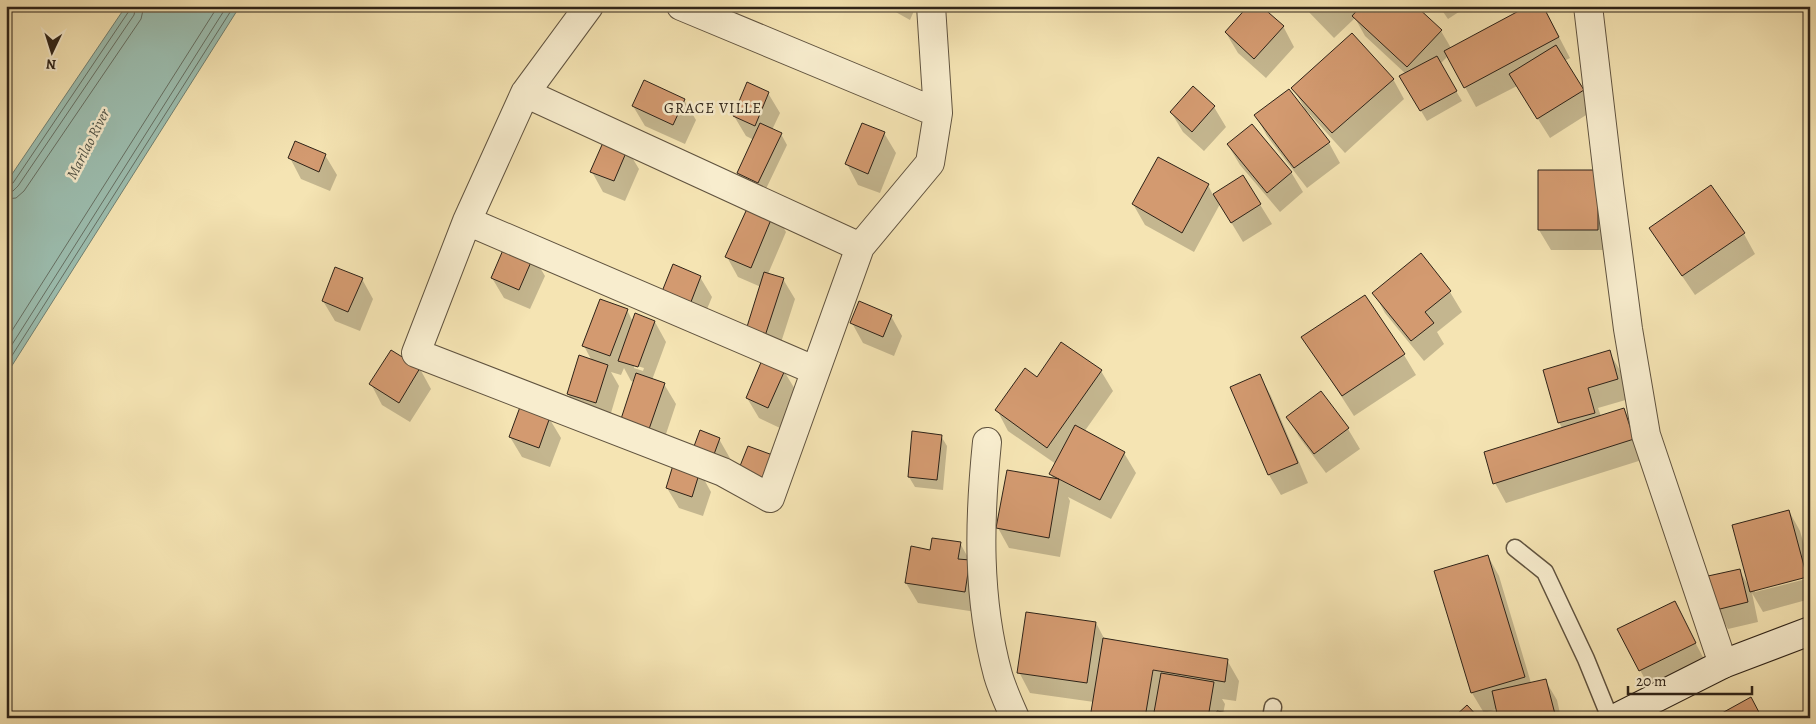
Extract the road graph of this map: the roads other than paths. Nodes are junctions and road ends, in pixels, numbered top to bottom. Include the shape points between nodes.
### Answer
1 (590, 6) edge
2 (681, 6) edge
3 (931, 6) edge
4 (1588, 6) edge
5 (525, 93) junction
6 (938, 113) junction
7 (467, 221) junction
8 (860, 247) junction
9 (814, 370) junction
10 (987, 442) dead end
11 (1515, 548) dead end
12 (1810, 630) edge
13 (1722, 664) junction
14 (1015, 718) edge
15 (1610, 718) edge
16 (1616, 718) edge

1 - 5 street
2 - 6 street
3 - 6 street
4 - 13 street via 1628,329 1646,435
5 - 7 street
5 - 8 street
6 - 8 street via 930,164
7 - 9 street
7 - 9 street via 416,353 723,472 770,498
8 - 9 street
10 - 14 street via 980,553 984,610 999,676
11 - 15 lane via 1545,572
12 - 13 street
13 - 16 street

